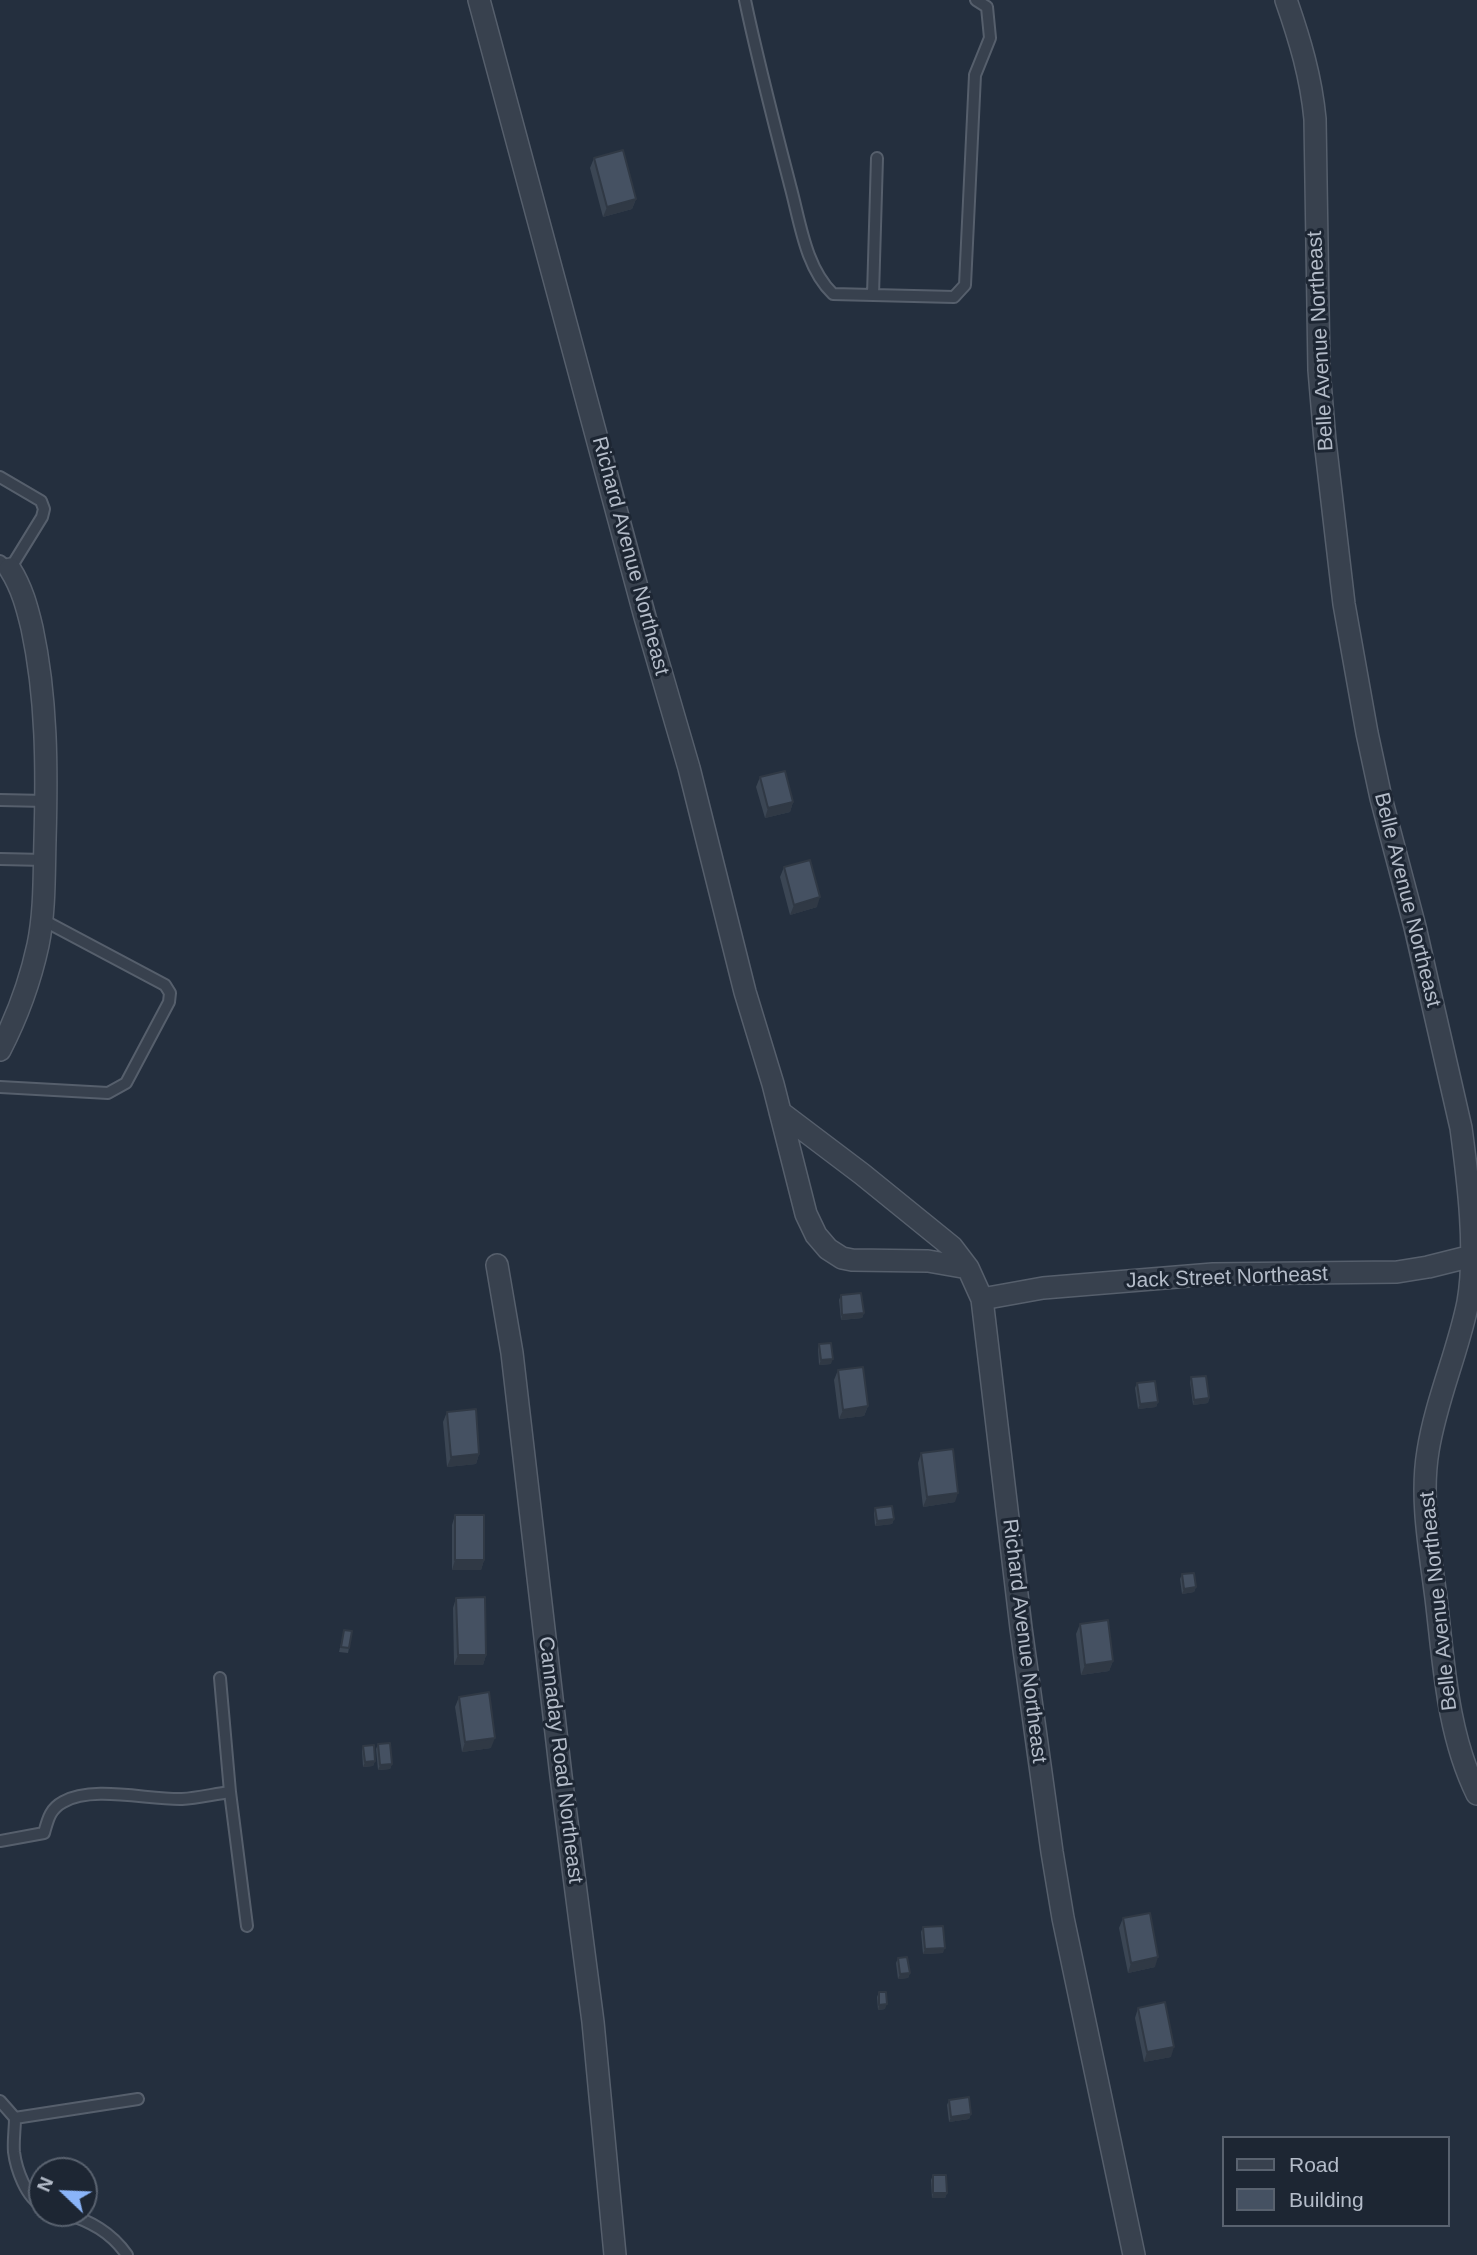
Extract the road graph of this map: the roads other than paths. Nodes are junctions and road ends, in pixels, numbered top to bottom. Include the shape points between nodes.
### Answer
1 (479, 0) edge
2 (745, 0) edge
3 (976, 0) edge
4 (1286, 0) edge
5 (877, 158) dead end
6 (873, 295) junction
7 (0, 477) edge
8 (5, 565) edge
9 (0, 800) edge
10 (46, 801) junction
11 (0, 859) edge
12 (45, 860) junction
13 (41, 919) junction
14 (0, 1050) edge
15 (0, 1087) edge
16 (780, 1112) junction
17 (1472, 1255) junction
18 (497, 1265) dead end
19 (968, 1268) junction
20 (982, 1299) junction
21 (220, 1678) dead end
22 (230, 1792) junction
23 (1477, 1794) edge
24 (0, 1841) edge
25 (247, 1926) dead end
26 (138, 2099) dead end
27 (0, 2101) edge
28 (15, 2118) junction
29 (28, 2190) edge
30 (98, 2226) edge
31 (127, 2255) edge
32 (615, 2255) edge
33 (1134, 2255) edge

1 - 16 street, Richard Avenue Northeast
2 - 6 lane via 764,87 821,283 833,295
3 - 6 lane via 987,7 989,38 975,75 965,285 954,297
4 - 17 street, Belle Avenue Northeast via 1312,86 1319,370 1344,604 1381,798 1461,1128
5 - 6 lane
7 - 8 lane via 41,500 44,509
8 - 10 street via 20,583 38,658 45,716
9 - 10 lane
10 - 12 street
11 - 12 lane
12 - 13 street
13 - 14 street via 27,987
13 - 15 lane via 165,985 169,1002 125,1083 115,1091
16 - 19 street, Richard Avenue Northeast via 952,1247
16 - 19 street, Richard Avenue Northeast via 806,1214 828,1248 852,1260 928,1261
17 - 20 street, Jack Street Northeast via 1397,1272 1213,1274 1043,1288
17 - 23 street, Belle Avenue Northeast via 1469,1301 1437,1411 1424,1493 1448,1699
18 - 32 street, Cannaday Road Northeast via 592,2009
19 - 20 street, Richard Avenue Northeast
20 - 33 street, Richard Avenue Northeast via 1052,1852
21 - 22 lane
22 - 24 lane via 183,1799 105,1792 65,1801 51,1811 44,1833
22 - 25 lane
26 - 28 lane
27 - 28 lane
28 - 29 lane via 14,2154
30 - 31 lane

